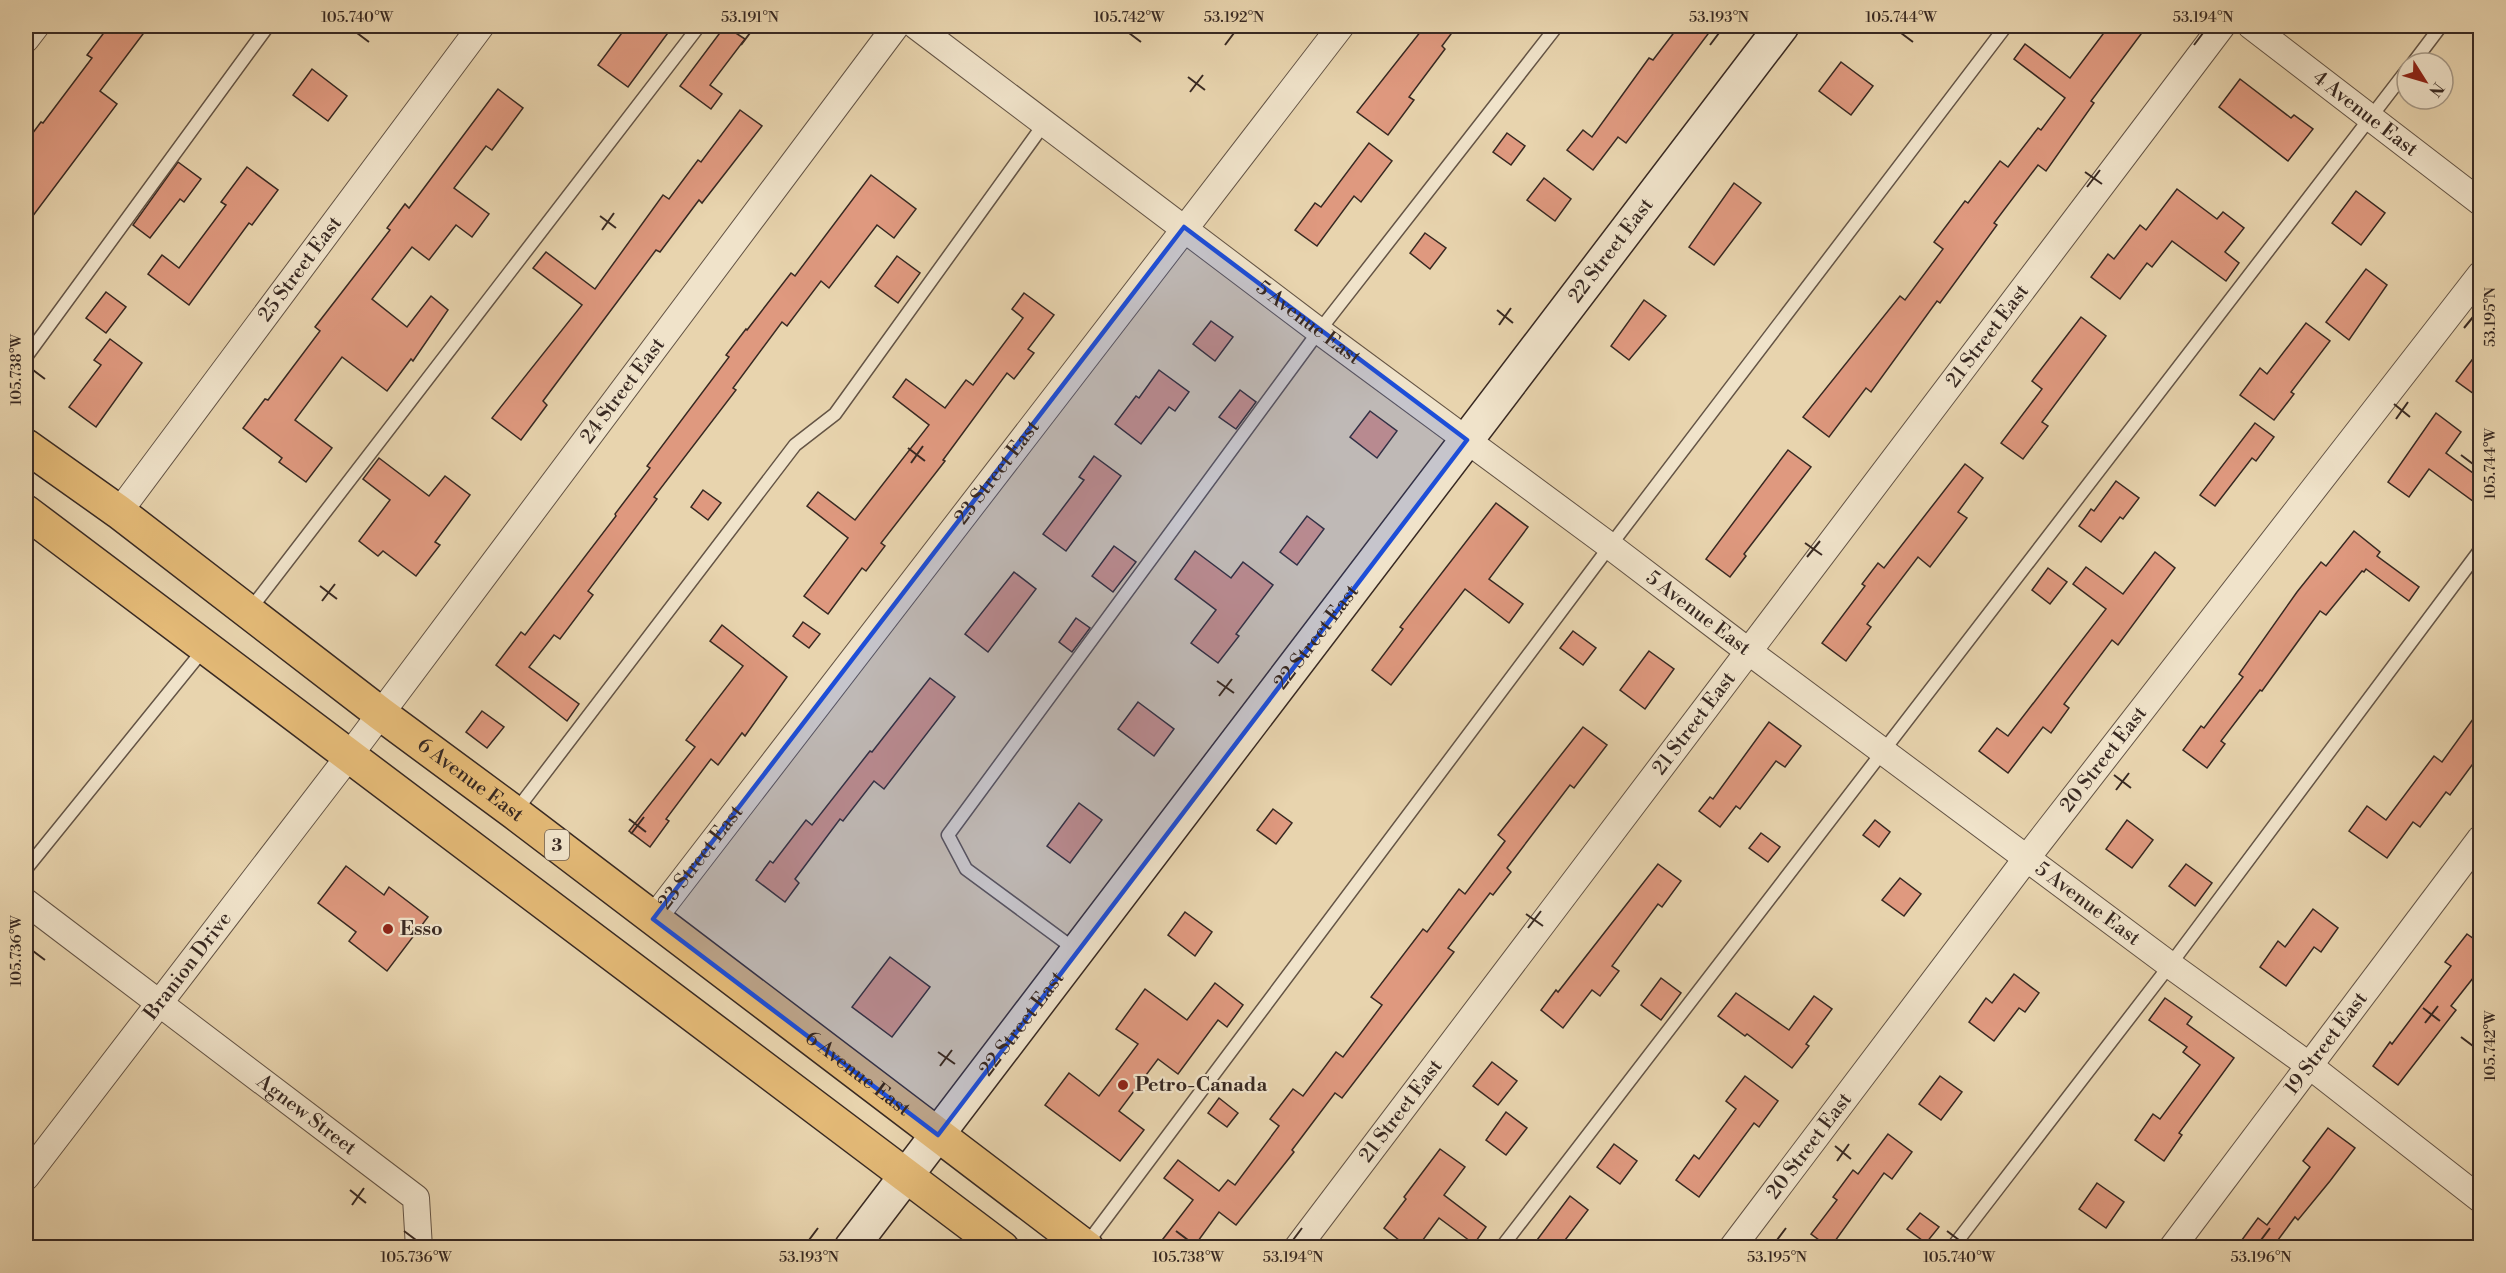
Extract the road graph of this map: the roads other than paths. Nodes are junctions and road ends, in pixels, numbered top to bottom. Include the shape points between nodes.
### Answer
1 (36, 26) edge
2 (268, 26) edge
3 (481, 26) edge
4 (699, 26) edge
5 (897, 26) edge
6 (916, 26) edge
7 (1341, 26) edge
8 (1557, 26) edge
9 (1782, 26) edge
10 (2006, 26) edge
11 (2222, 26) edge
12 (2251, 26) edge
13 (2441, 26) edge
14 (26, 39) edge
15 (2422, 51) edge
16 (2395, 86) edge
17 (2371, 117) junction
18 (1044, 124) junction
19 (2481, 202) edge
20 (1184, 227) junction
21 (2481, 275) edge
22 (1319, 331) junction
23 (26, 357) edge
24 (1467, 440) junction
25 (26, 446) edge
26 (26, 512) edge
27 (119, 512) junction
28 (1610, 546) junction
29 (2481, 550) edge
30 (248, 612) junction
31 (204, 649) junction
32 (1748, 651) junction
33 (381, 714) junction
34 (1884, 752) junction
35 (349, 756) junction
36 (515, 813) junction
37 (2481, 839) edge
38 (2026, 859) junction
39 (26, 869) edge
40 (26, 902) edge
41 (653, 919) junction
42 (1077, 951) junction
43 (2170, 965) junction
44 (158, 1003) junction
45 (2310, 1066) junction
46 (938, 1135) junction
47 (906, 1176) junction
48 (26, 1177) edge
49 (2481, 1199) edge
50 (1086, 1247) edge
51 (419, 1248) edge
52 (851, 1248) edge
53 (1002, 1248) edge
54 (1297, 1248) edge
55 (1501, 1248) edge
56 (1732, 1248) edge
57 (1952, 1248) edge
58 (2172, 1248) edge

1 - 14 street
2 - 23 lane
3 - 27 street, 25 Street East
4 - 30 lane
5 - 33 street, 24 Street East
6 - 18 street, 5 Avenue East
7 - 20 street, 23 Street East
8 - 22 lane
9 - 24 street, 22 Street East
10 - 28 lane
11 - 32 street, 21 Street East
12 - 17 street, 4 Avenue East
13 - 15 lane
16 - 17 lane
17 - 19 street, 4 Avenue East
17 - 34 lane
18 - 20 street, 5 Avenue East
18 - 36 lane via 835,414 795,445
20 - 22 street, 5 Avenue East
20 - 41 street, 23 Street East
21 - 38 street, 20 Street East
22 - 24 street, 5 Avenue East
22 - 42 lane via 948,835 966,869
24 - 28 street, 5 Avenue East
24 - 42 street, 22 Street East
25 - 27 main road, 6 Avenue East / 3
26 - 31 main road
27 - 30 main road, 6 Avenue East / 3
28 - 32 street, 5 Avenue East
28 - 50 lane
29 - 43 lane
30 - 33 main road, 6 Avenue East / 3
31 - 35 main road
31 - 39 lane
32 - 34 street, 5 Avenue East
32 - 54 street, 21 Street East
33 - 35 street, 24 Street East
33 - 36 main road, 6 Avenue East / 3
34 - 38 street, 5 Avenue East
34 - 55 lane
35 - 44 street, Branion Drive
35 - 47 main road
36 - 41 main road, 6 Avenue East / 3
37 - 45 street, 19 Street East
38 - 43 street, 5 Avenue East
38 - 56 street, 20 Street East
40 - 44 street
41 - 46 main road, 6 Avenue East / 3
42 - 46 street, 22 Street East
43 - 45 street, 5 Avenue East
43 - 57 lane
44 - 48 street, Branion Drive
44 - 51 street, Agnew Street via 417,1198
45 - 49 street, 5 Avenue East
45 - 58 street, 19 Street East
46 - 47 street, 22 Street East
46 - 50 main road, 6 Avenue East / 3
47 - 52 street, 22 Street East
47 - 53 main road

